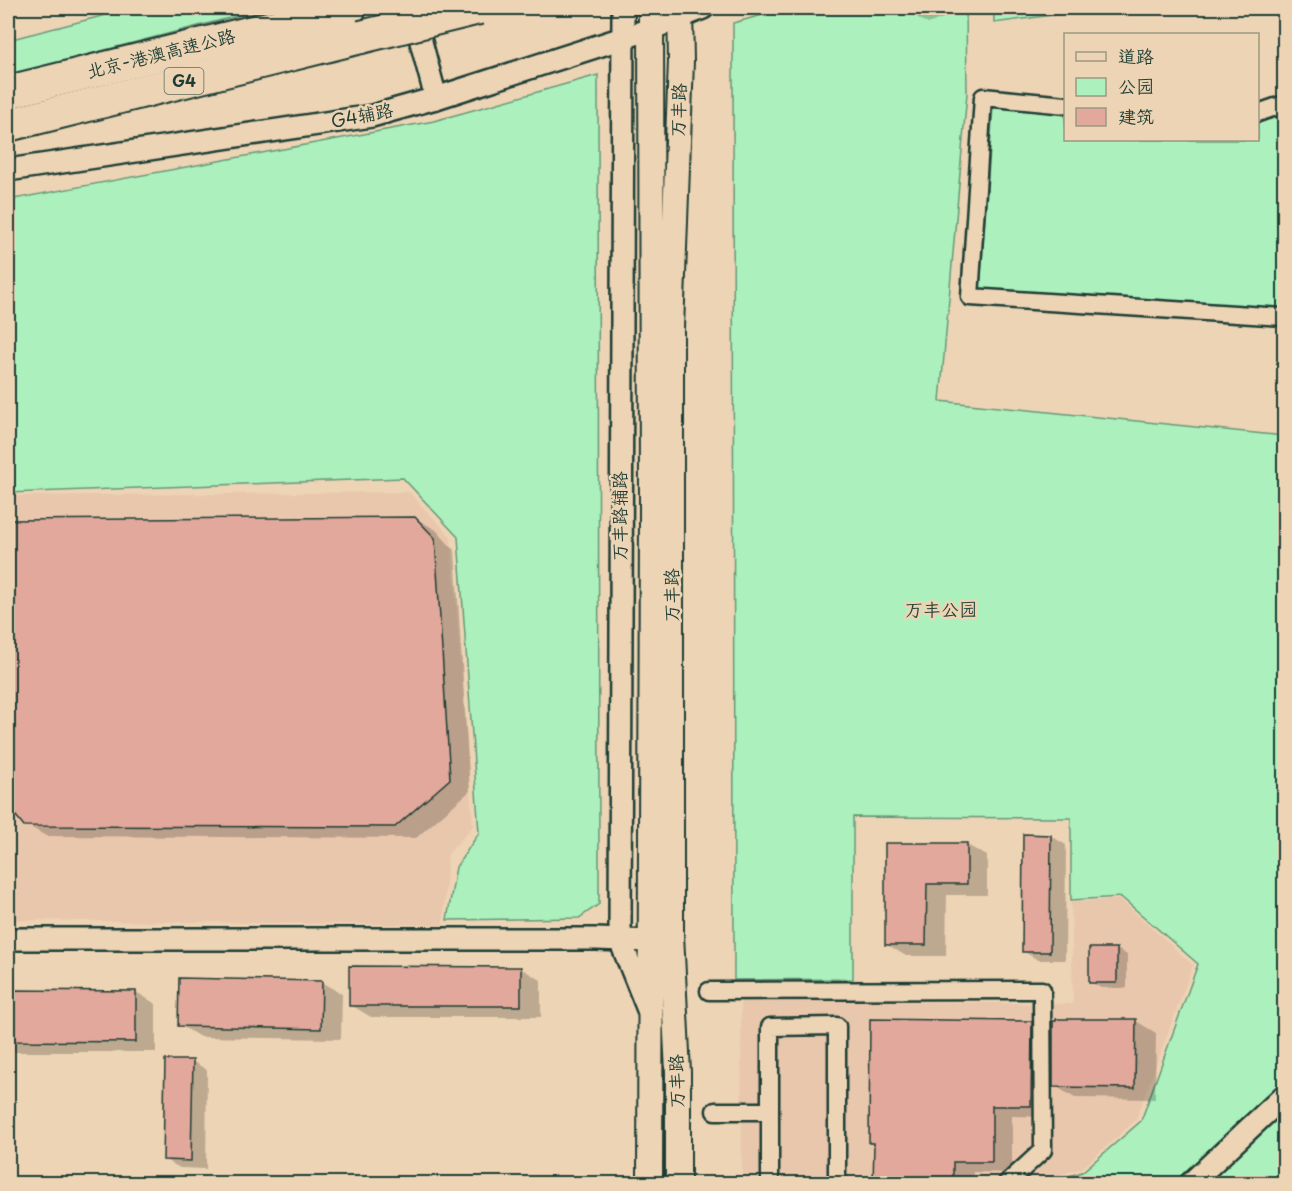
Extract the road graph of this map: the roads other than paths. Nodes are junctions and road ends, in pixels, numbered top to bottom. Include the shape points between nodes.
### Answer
1 (350, 8) edge
2 (412, 8) edge
3 (479, 8) edge
4 (623, 8) edge
5 (703, 8) edge
6 (680, 12) edge
7 (651, 18) edge
8 (623, 38) junction
9 (8, 92) edge
10 (436, 99) junction
11 (1064, 105) edge
12 (1284, 105) edge
13 (1259, 112) edge
14 (8, 125) edge
15 (8, 170) edge
16 (1284, 317) edge
17 (8, 939) edge
18 (620, 940) junction
19 (651, 941) junction
20 (709, 991) dead end
21 (651, 1018) junction
22 (1284, 1096) edge
23 (715, 1111) dead end
24 (770, 1111) junction
25 (650, 1184) edge
26 (678, 1184) edge
27 (770, 1184) edge
28 (837, 1184) edge
29 (1006, 1184) edge
30 (1191, 1184) edge

1 - 9 highway, 北京-港澳高速公路 / G4
2 - 10 street
3 - 14 highway, G4, bridge
4 - 8 street, 万丰路辅路
5 - 6 street, G4辅路
6 - 7 street, G4辅路
6 - 26 main road, 万丰路 via 671,328 671,935 678,1072
7 - 8 street, G4辅路
7 - 19 main road, 万丰路
8 - 10 street, G4辅路
8 - 18 street, 万丰路辅路
10 - 15 street, G4辅路 via 372,116
11 - 16 street via 983,97 970,297
12 - 13 street
17 - 18 street
18 - 19 street
18 - 21 street, 万丰路辅路
19 - 21 main road, 万丰路
20 - 29 street via 1042,990 1043,1150
21 - 25 main road, 万丰路
22 - 30 street
23 - 24 street
24 - 27 street
24 - 28 street via 770,1027 837,1026

